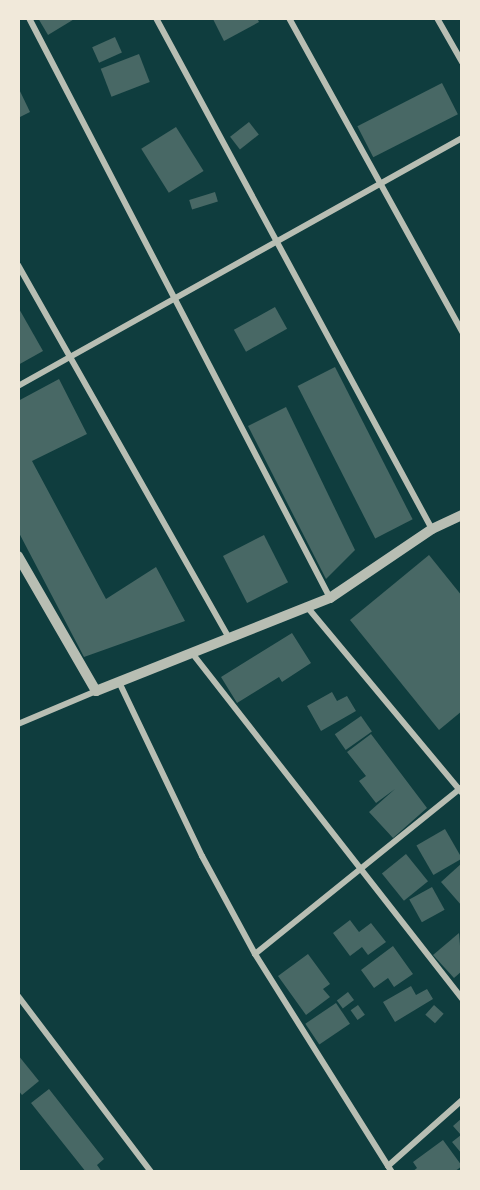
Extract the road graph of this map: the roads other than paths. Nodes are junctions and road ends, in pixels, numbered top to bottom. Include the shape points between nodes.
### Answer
1 (29, 18) edge
2 (156, 18) edge
3 (289, 18) edge
4 (437, 18) edge
5 (460, 53) edge
6 (462, 62) edge
7 (462, 138) edge
8 (380, 181) junction
9 (277, 243) junction
10 (18, 265) edge
11 (172, 300) junction
12 (462, 332) edge
13 (70, 357) junction
14 (18, 386) edge
15 (462, 515) edge
16 (432, 529) junction
17 (18, 556) edge
18 (330, 598) junction
19 (308, 608) junction
20 (229, 638) junction
21 (191, 652) junction
22 (119, 682) junction
23 (96, 690) junction
24 (18, 724) edge
25 (461, 790) edge
26 (358, 870) junction
27 (255, 954) junction
28 (18, 996) edge
29 (462, 999) edge
30 (462, 1100) edge
31 (390, 1169) edge
32 (151, 1172) edge

1 - 11 street
2 - 9 street
3 - 8 street
4 - 5 street
5 - 6 street
7 - 8 street
8 - 9 street
8 - 12 street
9 - 11 street
9 - 16 street
10 - 13 street
11 - 13 street
11 - 18 street
13 - 14 street
13 - 20 street
15 - 16 street
16 - 18 street
17 - 23 street
18 - 19 street
19 - 20 street
19 - 25 street
20 - 21 street
21 - 22 street
21 - 26 street
22 - 23 street
22 - 27 street via 202,856
23 - 24 street
25 - 26 street
26 - 27 street
26 - 29 street
27 - 31 street
28 - 32 street
30 - 31 street

